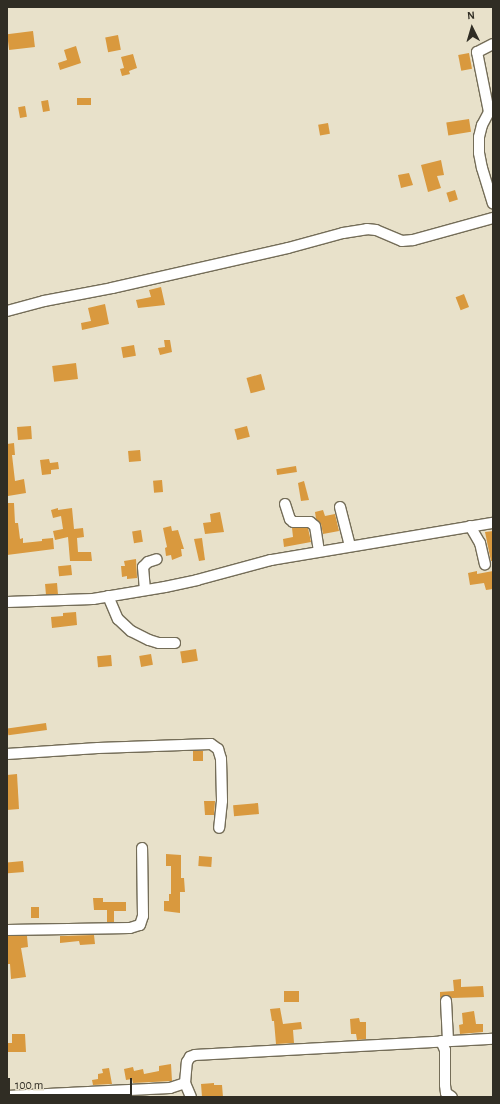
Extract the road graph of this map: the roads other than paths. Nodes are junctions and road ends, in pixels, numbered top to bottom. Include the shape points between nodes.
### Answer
1 (493, 44) edge
2 (493, 203) edge
3 (493, 218) edge
4 (7, 311) edge
5 (285, 504) dead end
6 (340, 508) dead end
7 (493, 522) edge
8 (470, 526) junction
9 (350, 546) junction
10 (319, 551) junction
11 (157, 559) dead end
12 (485, 564) dead end
13 (145, 590) junction
14 (108, 596) junction
15 (7, 602) edge
16 (176, 643) dead end
17 (7, 754) edge
18 (219, 828) dead end
19 (142, 848) dead end
20 (7, 930) edge
21 (446, 1000) dead end
22 (493, 1039) edge
23 (445, 1041) junction
24 (185, 1084) junction
25 (7, 1096) edge
26 (192, 1097) edge
27 (452, 1097) edge

1 - 2 street via 477,52 489,112 479,137 479,153
3 - 4 street via 414,240 402,241 367,229 343,233 281,250
5 - 10 street via 293,522 310,522 315,526
6 - 9 street
7 - 8 street
8 - 9 street
8 - 12 street via 480,543
9 - 10 street
10 - 13 street via 254,563 197,580
11 - 13 street via 143,567
13 - 14 street
14 - 15 street
14 - 16 street via 118,619 131,631 159,643
17 - 18 street via 211,744 218,749 221,759 222,801
19 - 20 street via 143,916 140,925 130,928
21 - 23 street
22 - 23 street
23 - 24 street via 195,1055 187,1062
23 - 27 street via 445,1085 446,1092
24 - 25 street via 170,1088
24 - 26 street

